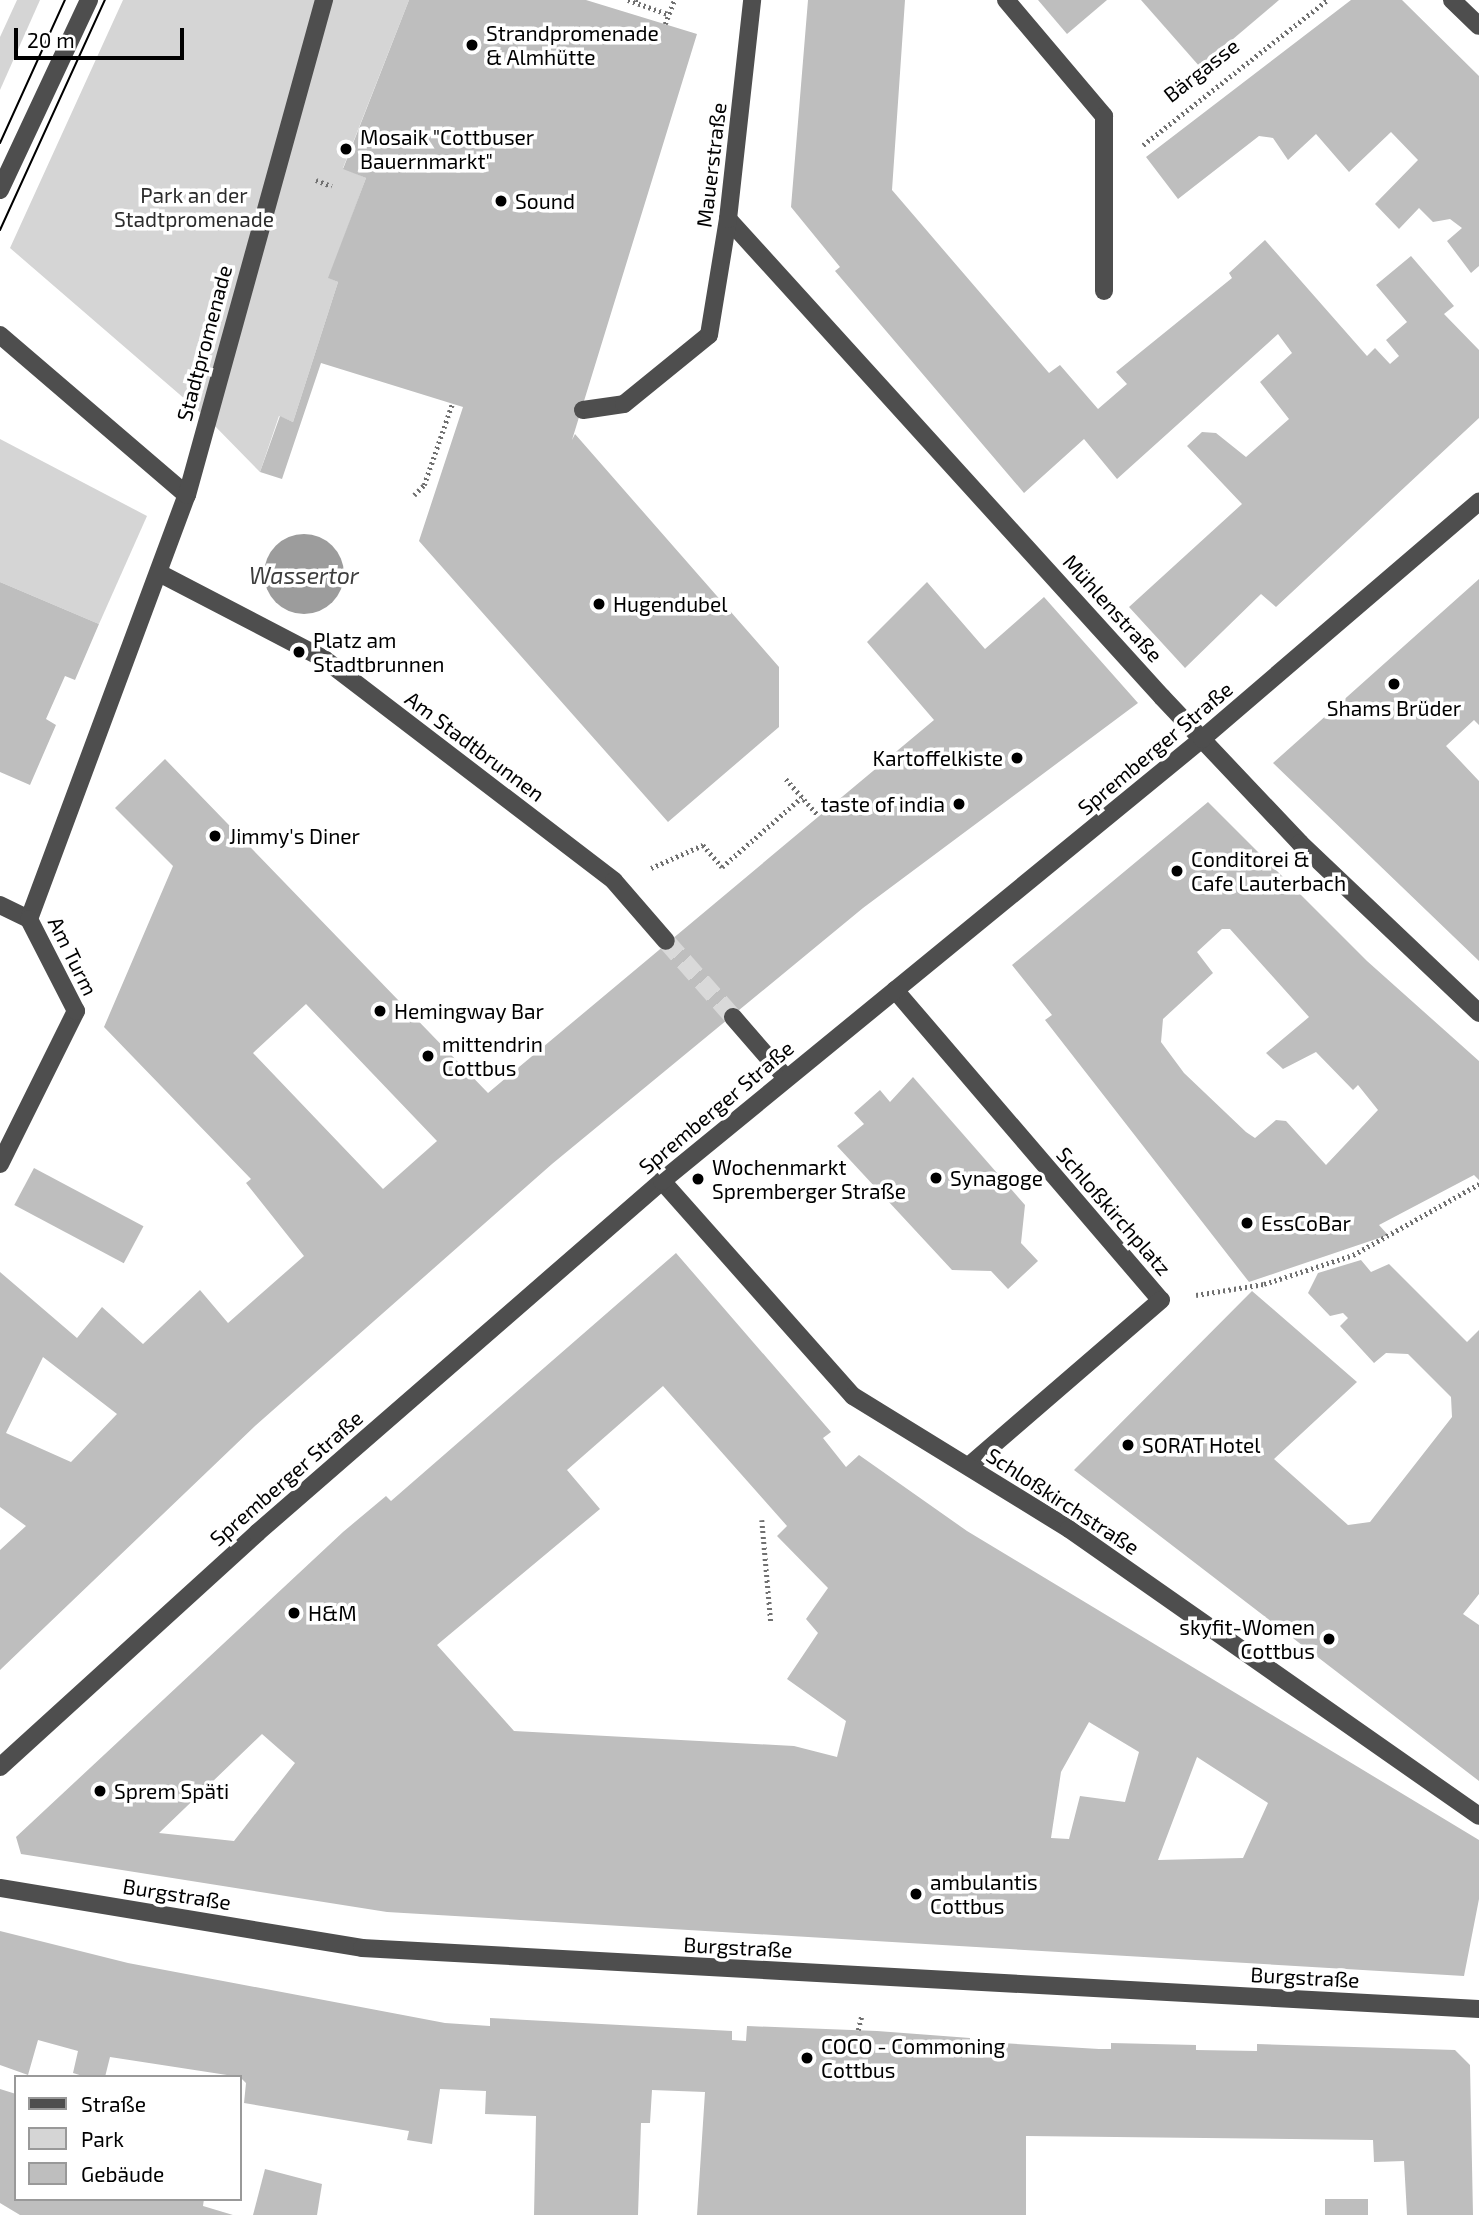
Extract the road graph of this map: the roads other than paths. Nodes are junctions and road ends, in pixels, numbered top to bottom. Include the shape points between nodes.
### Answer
1 (89, 0) edge
2 (324, 0) edge
3 (752, 0) edge
4 (1006, 0) edge
5 (1452, 0) edge
6 (1479, 26) edge
7 (0, 190) edge
8 (729, 219) junction
9 (1104, 291) dead end
10 (0, 335) edge
11 (583, 410) dead end
12 (187, 495) junction
13 (1479, 502) edge
14 (162, 574) junction
15 (1202, 739) junction
16 (0, 905) edge
17 (29, 919) junction
18 (666, 941) tunnel mouth
19 (895, 990) junction
20 (1479, 1013) edge
21 (733, 1017) tunnel mouth
22 (786, 1078) junction
23 (0, 1164) edge
24 (662, 1181) junction
25 (969, 1466) junction
26 (0, 1767) edge
27 (1479, 1815) edge
28 (0, 1888) edge
29 (1479, 2009) edge

1 - 7 street
2 - 12 street, Stadtpromenade
3 - 8 street, Mauerstraße
4 - 9 street via 1104,116
5 - 6 street
8 - 11 street, Mauerstraße via 709,335 624,404
8 - 15 street, Mühlenstraße
10 - 12 street
12 - 14 street
13 - 15 street, Spremberger Straße
14 - 17 street via 108,698
14 - 18 street, Am Stadtbrunnen via 324,659 614,881
15 - 19 street, Spremberger Straße
15 - 20 street, Mühlenstraße via 1300,843
16 - 17 street
17 - 23 street, Am Turm via 76,1011
19 - 22 street, Spremberger Straße
19 - 25 street, Schloßkirchplatz via 1161,1300
21 - 22 street
22 - 24 street, Spremberger Straße
24 - 25 street, Schloßkirchstraße via 853,1396
24 - 26 street, Spremberger Straße via 257,1533
25 - 27 street, Schloßkirchstraße
28 - 29 street, Burgstraße via 362,1948

